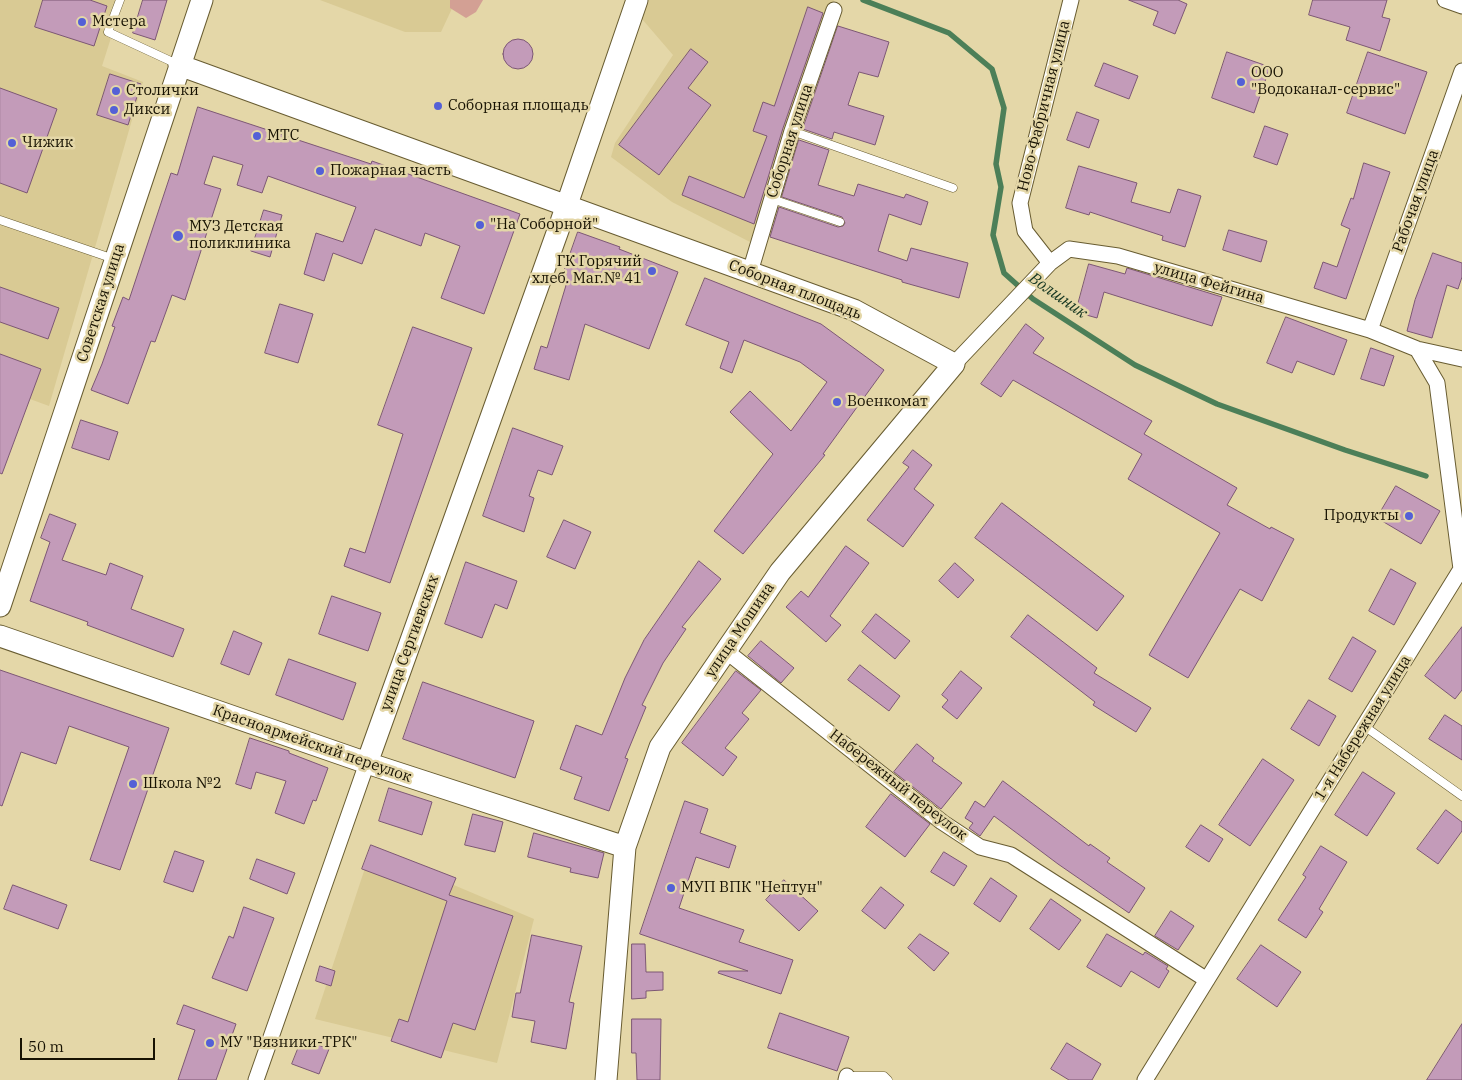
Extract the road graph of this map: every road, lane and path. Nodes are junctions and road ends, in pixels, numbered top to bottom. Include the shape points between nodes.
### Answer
1 (120, 0) edge
2 (202, 0) edge
3 (637, 0) edge
4 (1071, 0) edge
5 (1444, 0) edge
6 (1462, 6) edge
7 (834, 10) dead end
8 (179, 65) junction
9 (1462, 71) edge
10 (792, 131) junction
11 (953, 188) dead end
12 (772, 198) junction
13 (566, 206) junction
14 (0, 220) edge
15 (840, 222) dead end
16 (115, 260) junction
17 (1050, 263) junction
18 (750, 272) junction
19 (1370, 330) junction
20 (1417, 349) junction
21 (1462, 359) edge
22 (954, 364) junction
23 (1461, 570) edge
24 (0, 606) edge
25 (0, 636) edge
26 (726, 651) junction
27 (1364, 726) junction
28 (367, 763) junction
29 (1462, 796) edge
30 (625, 848) junction
31 (1207, 980) junction
32 (846, 1078) edge
33 (256, 1080) edge
34 (606, 1080) edge
35 (888, 1080) edge
36 (1145, 1080) edge

1 - 8 lane via 108,32
2 - 8 street, Советская улица
3 - 13 street, улица Сергиевских
4 - 17 street, Ново-Фабричная улица via 1020,203 1025,231
5 - 6 street
7 - 10 street, Соборная улица
8 - 13 street, Соборная площадь
8 - 16 street, Советская улица
9 - 19 street, Рабочая улица
10 - 11 lane
10 - 12 street, Соборная улица
12 - 15 lane
12 - 18 street, Соборная улица
13 - 18 street, Соборная площадь
13 - 28 street, улица Сергиевских
14 - 16 lane
16 - 24 street, Советская улица
17 - 19 street, улица Фейгина via 1069,249 1118,256
17 - 22 street, улица Мошина
18 - 22 street, Соборная площадь via 854,310
19 - 20 street, улица Фейгина
20 - 21 street, улица Фейгина
20 - 23 street, 1-я Набережная улица via 1437,383
22 - 26 street, улица Мошина via 780,572
23 - 27 street, 1-я Набережная улица
25 - 28 street, Красноармейский переулок
26 - 30 street, улица Мошина via 660,747
26 - 31 street, Набережный переулок via 942,822 980,847 1011,855
27 - 29 lane
27 - 31 street, 1-я Набережная улица
28 - 30 street, Красноармейский переулок
28 - 33 street, улица Сергиевских
30 - 34 street, улица Мошина
31 - 36 street, 1-я Набережная улица
32 - 35 lane via 884,1076

